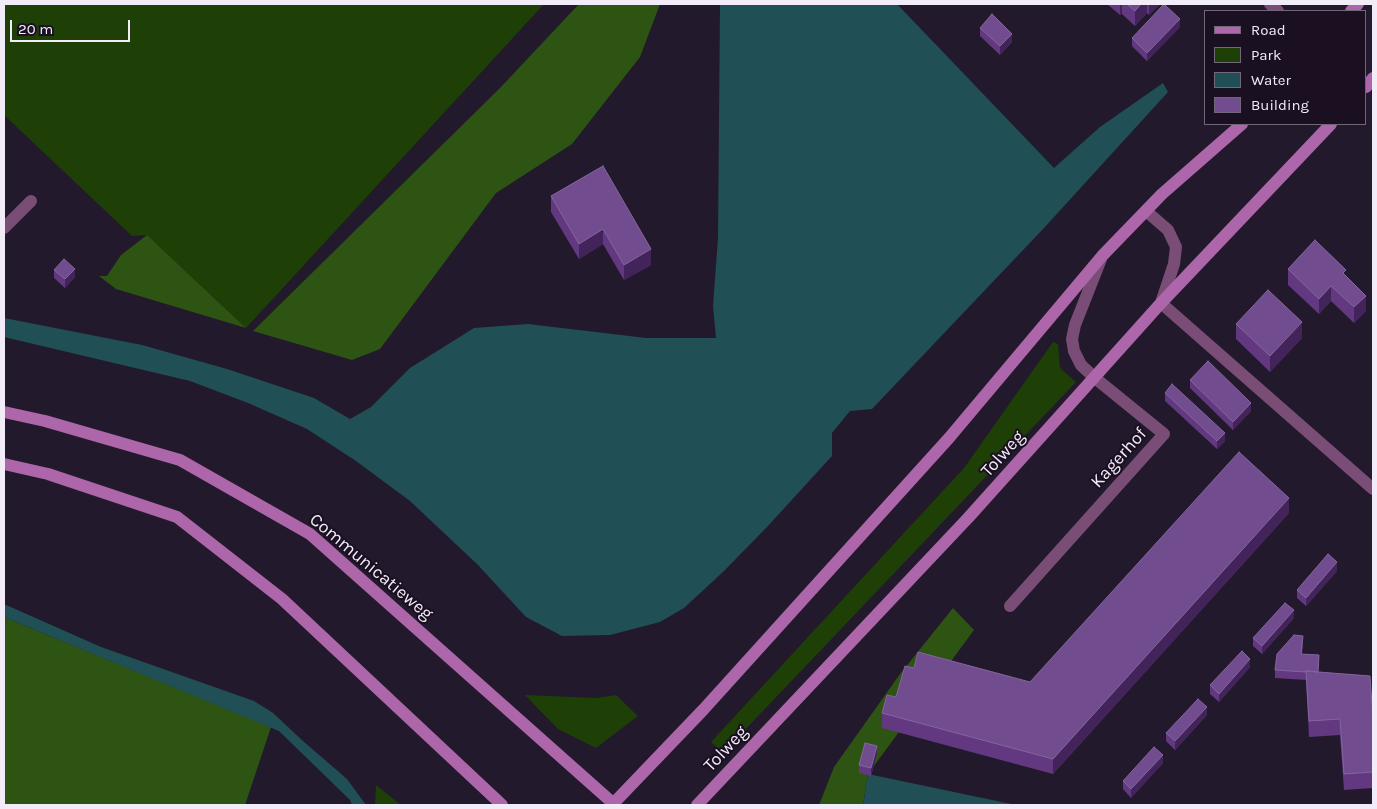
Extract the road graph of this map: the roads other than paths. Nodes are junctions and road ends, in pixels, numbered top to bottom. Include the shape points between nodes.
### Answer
1 (1241, 125) edge
2 (1330, 125) edge
3 (31, 202) dead end
4 (1146, 210) junction
5 (4, 228) edge
6 (1102, 256) junction
7 (1161, 303) junction
8 (1095, 378) junction
9 (4, 412) edge
10 (4, 464) edge
11 (1373, 489) edge
12 (1010, 606) dead end
13 (502, 805) edge
14 (613, 805) edge
15 (697, 805) edge

1 - 4 main road
2 - 7 main road, Tolweg
3 - 5 street
4 - 6 main road
4 - 7 street via 1168,230 1176,247
6 - 8 street, Kagerhof via 1072,339 1081,365
6 - 14 main road via 948,438
7 - 8 main road, Tolweg
7 - 11 street
8 - 12 street, Kagerhof via 1164,434
8 - 15 main road, Tolweg via 968,518
9 - 14 main road, Communicatieweg via 180,460 310,534
10 - 13 main road via 48,474 177,516 282,599

